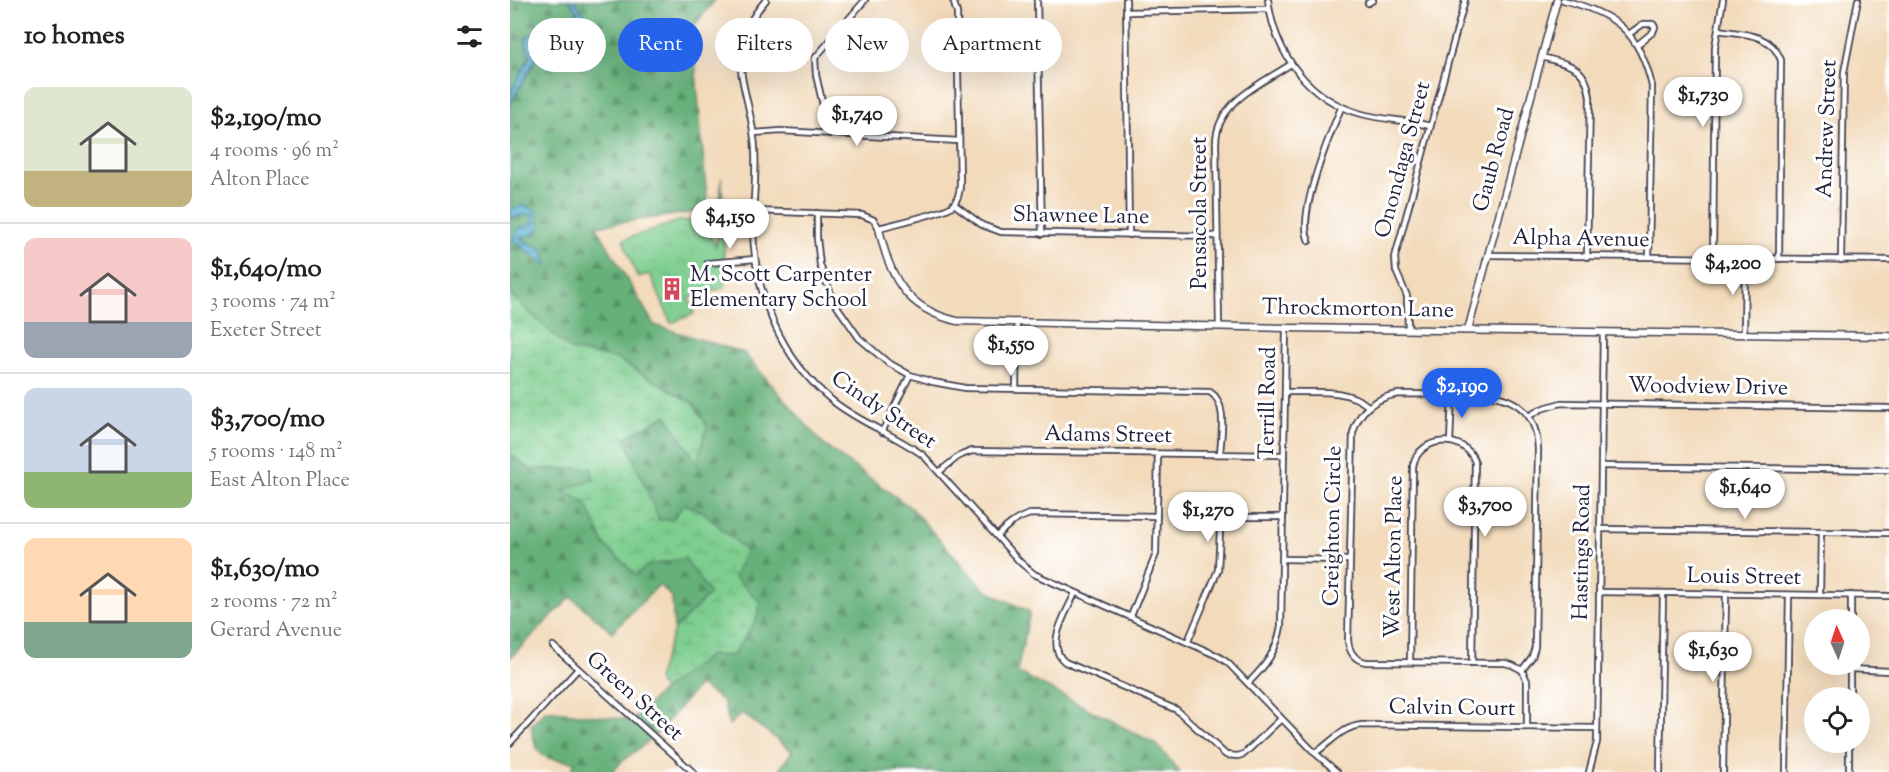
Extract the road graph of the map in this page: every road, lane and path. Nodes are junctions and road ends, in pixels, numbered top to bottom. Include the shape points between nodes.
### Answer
1 (766, 0) edge
2 (865, 0) edge
3 (953, 0) edge
4 (1037, 0) edge
5 (1126, 0) edge
6 (1268, 0) edge
7 (1465, 0) edge
8 (1557, 0) edge
9 (1563, 0) edge
10 (1723, 0) edge
11 (1858, 0) edge
12 (1269, 9) junction
13 (1126, 12) junction
14 (848, 18) edge
15 (1718, 30) junction
16 (1629, 34) junction
17 (825, 44) edge
18 (1637, 45) junction
19 (1542, 57) junction
20 (1291, 64) junction
21 (1341, 108) junction
22 (1430, 126) junction
23 (754, 133) junction
24 (825, 133) junction
25 (959, 141) junction
26 (954, 204) junction
27 (753, 211) junction
28 (817, 213) junction
29 (879, 228) junction
30 (1042, 234) junction
31 (1129, 235) junction
32 (1217, 236) junction
33 (1310, 241) dead end
34 (1488, 255) junction
35 (1587, 257) junction
36 (1649, 257) junction
37 (1713, 258) junction
38 (755, 259) junction
39 (1745, 259) junction
40 (1779, 259) junction
41 (1841, 260) junction
42 (1889, 260) edge
43 (708, 263) dead end
44 (1017, 324) junction
45 (1219, 326) junction
46 (1286, 328) junction
47 (1408, 329) junction
48 (1468, 330) junction
49 (1603, 332) junction
50 (1744, 334) junction
51 (1889, 336) edge
52 (910, 375) junction
53 (1016, 388) junction
54 (1286, 392) junction
55 (1452, 395) junction
56 (1602, 403) junction
57 (1368, 406) junction
58 (1889, 408) edge
59 (1529, 416) junction
60 (882, 432) junction
61 (1450, 442) junction
62 (1158, 454) junction
63 (1220, 454) junction
64 (1284, 455) junction
65 (1601, 466) junction
66 (1889, 470) edge
67 (939, 472) junction
68 (1157, 516) junction
69 (1283, 517) junction
70 (1600, 529) junction
71 (1821, 532) junction
72 (1889, 533) edge
73 (997, 536) junction
74 (1283, 559) junction
75 (1349, 560) junction
76 (1599, 592) junction
77 (1075, 593) junction
78 (1663, 593) junction
79 (1726, 594) junction
80 (1789, 595) junction
81 (1820, 595) junction
82 (1851, 596) junction
83 (1889, 596) edge
84 (1851, 609) edge
85 (1131, 616) junction
86 (1188, 642) junction
87 (553, 646) dead end
88 (1410, 662) junction
89 (1472, 663) junction
90 (578, 669) junction
91 (1870, 669) edge
92 (1522, 670) junction
93 (1889, 671) edge
94 (1248, 683) junction
95 (1281, 718) junction
96 (1527, 727) junction
97 (1597, 728) junction
98 (510, 743) edge
99 (1316, 753) junction
100 (1849, 753) edge
101 (693, 772) edge
102 (1337, 772) edge
103 (1589, 772) edge
104 (1660, 772) edge
105 (1723, 772) edge
106 (1786, 772) edge
107 (1848, 772) edge

1 - 23 street, Cindy Street via 748,27 741,57 741,80
2 - 14 street
3 - 25 street via 957,13
4 - 30 street
5 - 13 street
6 - 12 street
7 - 22 street, Onondaga Street
8 - 19 street, Gaub Road
9 - 16 street via 1597,11
10 - 15 street
11 - 41 street, Andrew Street via 1845,72
12 - 13 street
12 - 20 street
13 - 31 street
15 - 37 street
15 - 40 street via 1765,40 1781,60
16 - 18 street
16 - 18 street via 1643,24 1653,24 1653,32
17 - 24 street via 814,63
18 - 36 street via 1652,86
19 - 34 street, Gaub Road
19 - 35 street via 1572,66 1588,83
20 - 21 street via 1309,85
20 - 32 street, Pensacola Street via 1235,101 1220,120 1216,142
21 - 22 street
21 - 33 street via 1312,194 1306,223
22 - 47 street, Onondaga Street via 1395,256 1396,271 1407,296
23 - 24 street
23 - 27 street, Cindy Street
24 - 25 street
25 - 26 street via 960,192
26 - 29 street
26 - 30 street, Shawnee Lane via 992,230
27 - 28 street
27 - 38 street, Cindy Street
28 - 29 street via 862,215 874,220
28 - 52 street via 820,265 834,302 859,338
29 - 44 street, Throckmorton Lane via 894,277 922,307 957,321
30 - 31 street, Shawnee Lane
31 - 32 street, Shawnee Lane
32 - 45 street, Pensacola Street
34 - 35 street, Alpha Avenue
34 - 48 street, Gaub Road
35 - 36 street, Alpha Avenue
36 - 37 street, Alpha Avenue
37 - 39 street, Alpha Avenue
38 - 43 street
38 - 60 street, Cindy Street via 767,306 795,361 835,403
39 - 40 street, Alpha Avenue
39 - 50 street
40 - 41 street, Alpha Avenue
41 - 42 street, Alpha Avenue
44 - 45 street, Throckmorton Lane
44 - 53 street
45 - 46 street, Throckmorton Lane
46 - 47 street, Throckmorton Lane
46 - 54 street, Terrill Road
47 - 48 street, Throckmorton Lane
48 - 49 street, Throckmorton Lane
49 - 50 street, Throckmorton Lane
49 - 56 street, Hastings Road
50 - 51 street, Throckmorton Lane
52 - 53 street via 954,387
52 - 60 street
53 - 63 street via 1210,392 1221,406
54 - 57 street via 1340,393 1354,396
54 - 64 street, Terrill Road
55 - 57 street via 1398,394
55 - 59 street via 1504,398
55 - 61 street
56 - 58 street, Woodview Drive
56 - 59 street, Woodview Drive via 1551,405
56 - 65 street, Hastings Road
57 - 75 street, Creighton Circle via 1356,423 1352,439
59 - 92 street via 1538,441 1535,647
60 - 67 street, Cindy Street via 914,449
61 - 88 street, West Alton Place via 1424,447 1413,466
61 - 89 street via 1466,448 1475,462
62 - 63 street, Adams Street
62 - 67 street, Adams Street via 972,451
62 - 68 street
63 - 64 street, Adams Street
64 - 69 street, Terrill Road
65 - 66 street
65 - 70 street, Hastings Road
67 - 73 street, Cindy Street
68 - 73 street via 1030,514 1020,516
68 - 85 street via 1156,554
69 - 74 street, Terrill Road
69 - 86 street via 1239,517 1223,525 1218,570
70 - 71 street
70 - 76 street, Hastings Road
71 - 72 street
71 - 81 street
73 - 77 street, Cindy Street via 1034,574
74 - 75 street
74 - 94 street, Terrill Road via 1279,637 1267,663
75 - 88 street, Creighton Circle via 1350,651 1362,661
76 - 78 street, Louis Street
76 - 97 street, Hastings Road
77 - 85 street, Cindy Street
77 - 95 street via 1055,642 1057,653 1065,662 1177,710 1226,755 1244,754
78 - 79 street, Louis Street
78 - 104 street
79 - 80 street, Louis Street
79 - 105 street
80 - 81 street, Louis Street
80 - 106 street
81 - 82 street, Louis Street
82 - 83 street, Louis Street
82 - 84 street
85 - 86 street, Cindy Street
86 - 94 street, Cindy Street via 1218,656
87 - 90 street, Green Street
88 - 89 street, Creighton Circle
89 - 92 street, Creighton Circle via 1509,664
90 - 98 street
90 - 101 street, Green Street
91 - 93 street
92 - 96 street via 1527,681
94 - 95 street, Cindy Street
95 - 99 street, Cindy Street
96 - 97 street, Calvin Court
96 - 99 street, Calvin Court via 1356,725
97 - 103 street, Hastings Road
99 - 102 street, Cindy Street
100 - 107 street

